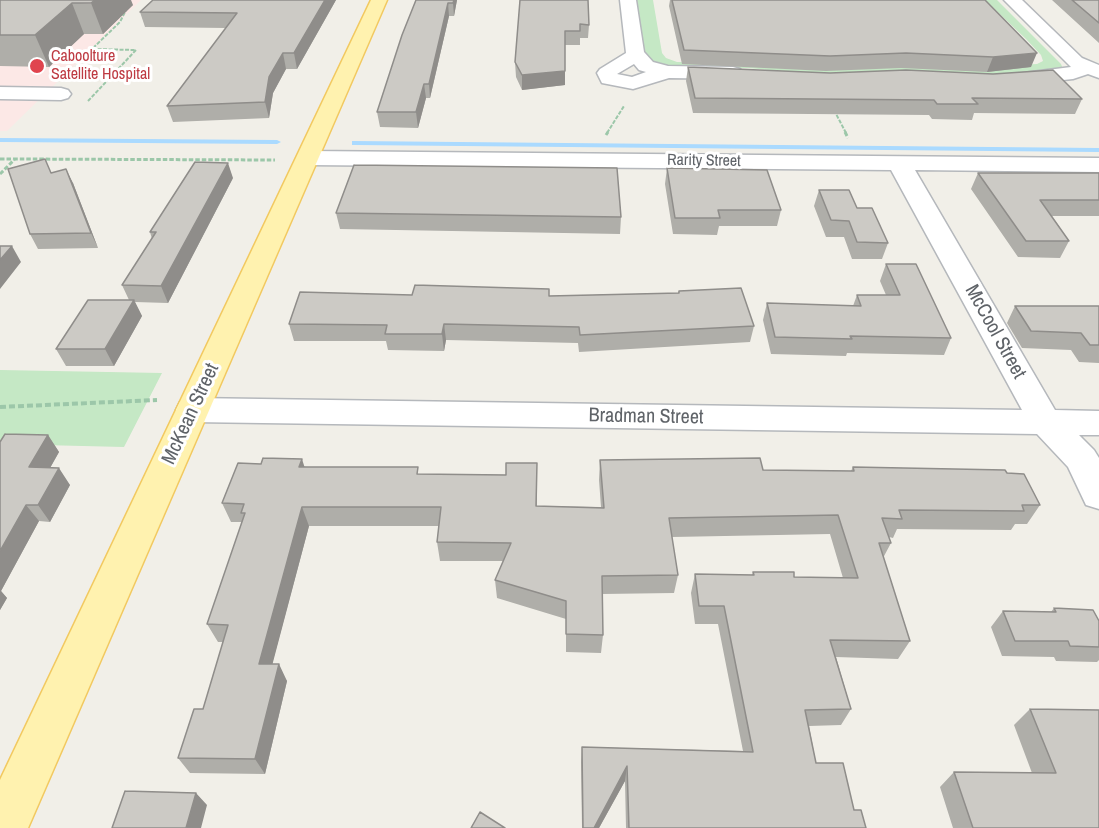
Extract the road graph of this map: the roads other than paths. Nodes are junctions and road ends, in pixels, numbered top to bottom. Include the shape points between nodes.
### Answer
1 (379, 0) edge
2 (628, 0) edge
3 (1012, 0) edge
4 (636, 55) junction
5 (1093, 70) edge
6 (667, 72) junction
7 (755, 74) edge
8 (996, 80) edge
9 (0, 93) edge
10 (62, 94) dead end
11 (292, 159) junction
12 (899, 163) junction
13 (1099, 165) edge
14 (192, 410) junction
15 (1045, 422) junction
16 (1099, 423) edge
17 (1099, 495) edge
18 (3, 828) edge

1 - 11 main road, McKean Street
2 - 4 street
3 - 5 street via 1066,55
4 - 6 street via 646,66
4 - 6 street via 607,73 609,79 633,83
5 - 8 street
6 - 7 street
9 - 10 street
11 - 12 street, Rarity Street
11 - 14 main road, McKean Street
12 - 13 street, Rarity Street
12 - 15 street, McCool Street
14 - 15 street, Bradman Street
14 - 18 main road, McKean Street
15 - 16 street, Bradman Street
15 - 17 street, McCool Street via 1082,459

